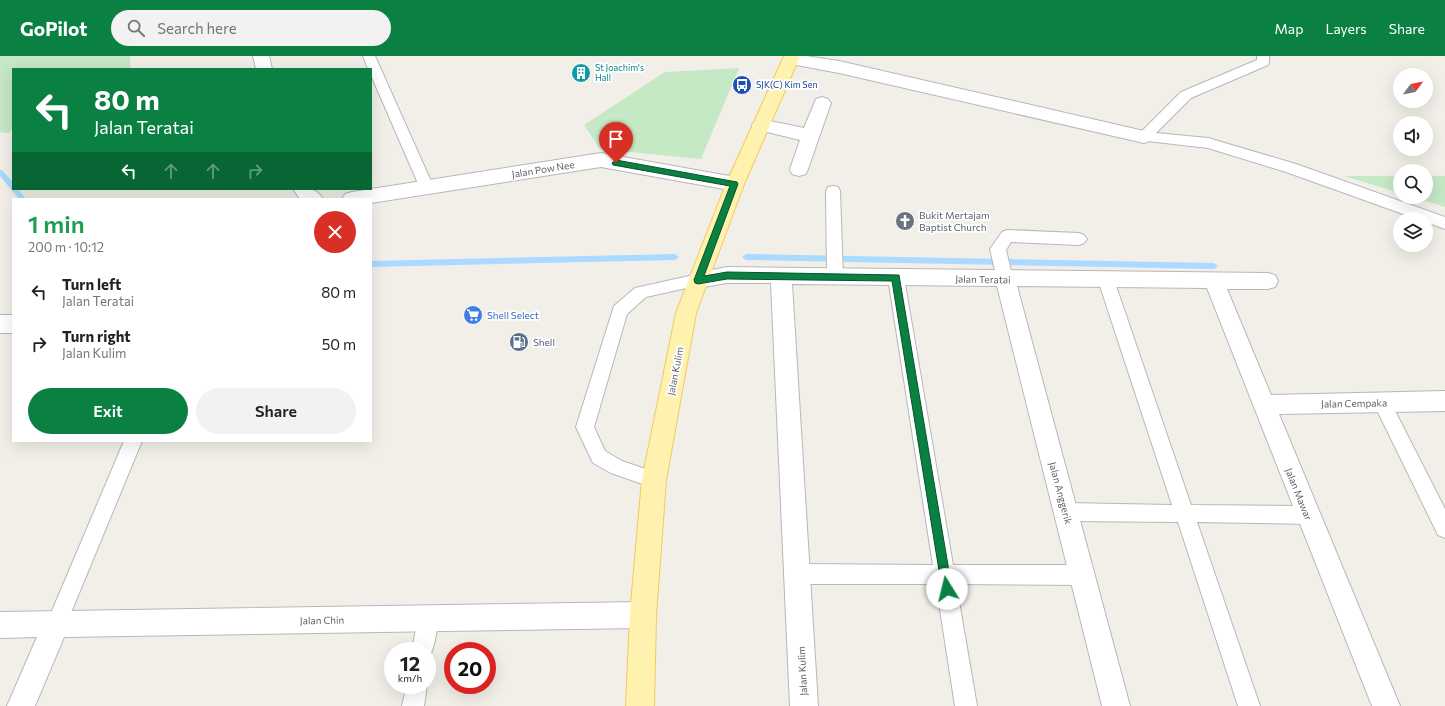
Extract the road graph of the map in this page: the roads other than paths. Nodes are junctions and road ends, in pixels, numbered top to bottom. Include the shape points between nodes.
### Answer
1 (261, 56) edge
2 (369, 56) edge
3 (1263, 56) edge
4 (791, 57) edge
5 (841, 61) edge
6 (264, 68) edge
7 (822, 103) dead end
8 (761, 125) junction
9 (811, 136) junction
10 (1144, 137) junction
11 (799, 169) dead end
12 (735, 184) junction
13 (427, 188) junction
14 (833, 191) dead end
15 (359, 198) edge
16 (1445, 223) edge
17 (1079, 239) dead end
18 (781, 277) junction
19 (835, 278) junction
20 (896, 278) junction
21 (1005, 279) junction
22 (698, 280) junction
23 (1106, 280) junction
24 (1214, 281) junction
25 (1268, 281) dead end
26 (0, 324) edge
27 (12, 324) edge
28 (1445, 401) edge
29 (1382, 402) junction
30 (1263, 405) junction
31 (133, 442) edge
32 (654, 480) junction
33 (1066, 512) junction
34 (1184, 514) junction
35 (1308, 515) junction
36 (1445, 529) edge
37 (797, 574) junction
38 (945, 574) junction
39 (1082, 574) junction
40 (643, 615) junction
41 (428, 618) junction
42 (56, 624) junction
43 (0, 625) edge
44 (424, 642) edge
45 (415, 694) edge
46 (21, 706) edge
47 (413, 706) edge
48 (640, 706) edge
49 (804, 706) edge
50 (966, 706) edge
51 (1116, 706) edge
52 (1249, 706) edge
53 (1386, 706) edge

1 - 6 street
2 - 13 lane
3 - 10 lane via 1263,62 1186,95
4 - 5 street
4 - 8 main road, Jalan Kulim
5 - 10 street
7 - 9 street
8 - 9 street
8 - 12 main road, Jalan Kulim
9 - 11 street
10 - 16 lane via 1208,143 1291,168
12 - 13 street, Jalan Pow Nee via 601,160
12 - 22 main road, Jalan Kulim
13 - 15 street, Jalan Pow Nee
14 - 19 lane
17 - 21 lane via 1007,236 998,249
18 - 19 street, Jalan Teratai
18 - 22 street, Jalan Teratai via 727,275
18 - 37 street, Jalan Kulim
19 - 20 street, Jalan Teratai
20 - 21 street, Jalan Teratai
20 - 38 lane
21 - 23 street, Jalan Teratai
21 - 33 street, Jalan Anggerik
22 - 32 main road, Jalan Kulim via 686,313
22 - 32 lane via 641,292 620,310 585,427 599,457 617,467
23 - 24 street, Jalan Teratai
23 - 34 lane
24 - 25 street, Jalan Teratai
24 - 30 street, Jalan Mawar
26 - 27 street
28 - 29 street, Jalan Cempaka
29 - 30 street, Jalan Cempaka
29 - 36 lane
30 - 35 street, Jalan Mawar
31 - 42 lane
32 - 40 main road, Jalan Kulim
33 - 34 lane
33 - 39 street, Jalan Anggerik
34 - 35 lane
34 - 52 lane
35 - 53 street, Jalan Mawar
37 - 38 lane
37 - 49 street, Jalan Kulim
38 - 39 lane
38 - 50 lane
39 - 51 street, Jalan Anggerik
40 - 41 street, Jalan Chin
40 - 48 main road, Jalan Kulim
41 - 42 street, Jalan Chin
41 - 44 lane
42 - 43 street, Jalan Chin
42 - 46 street
45 - 47 lane

